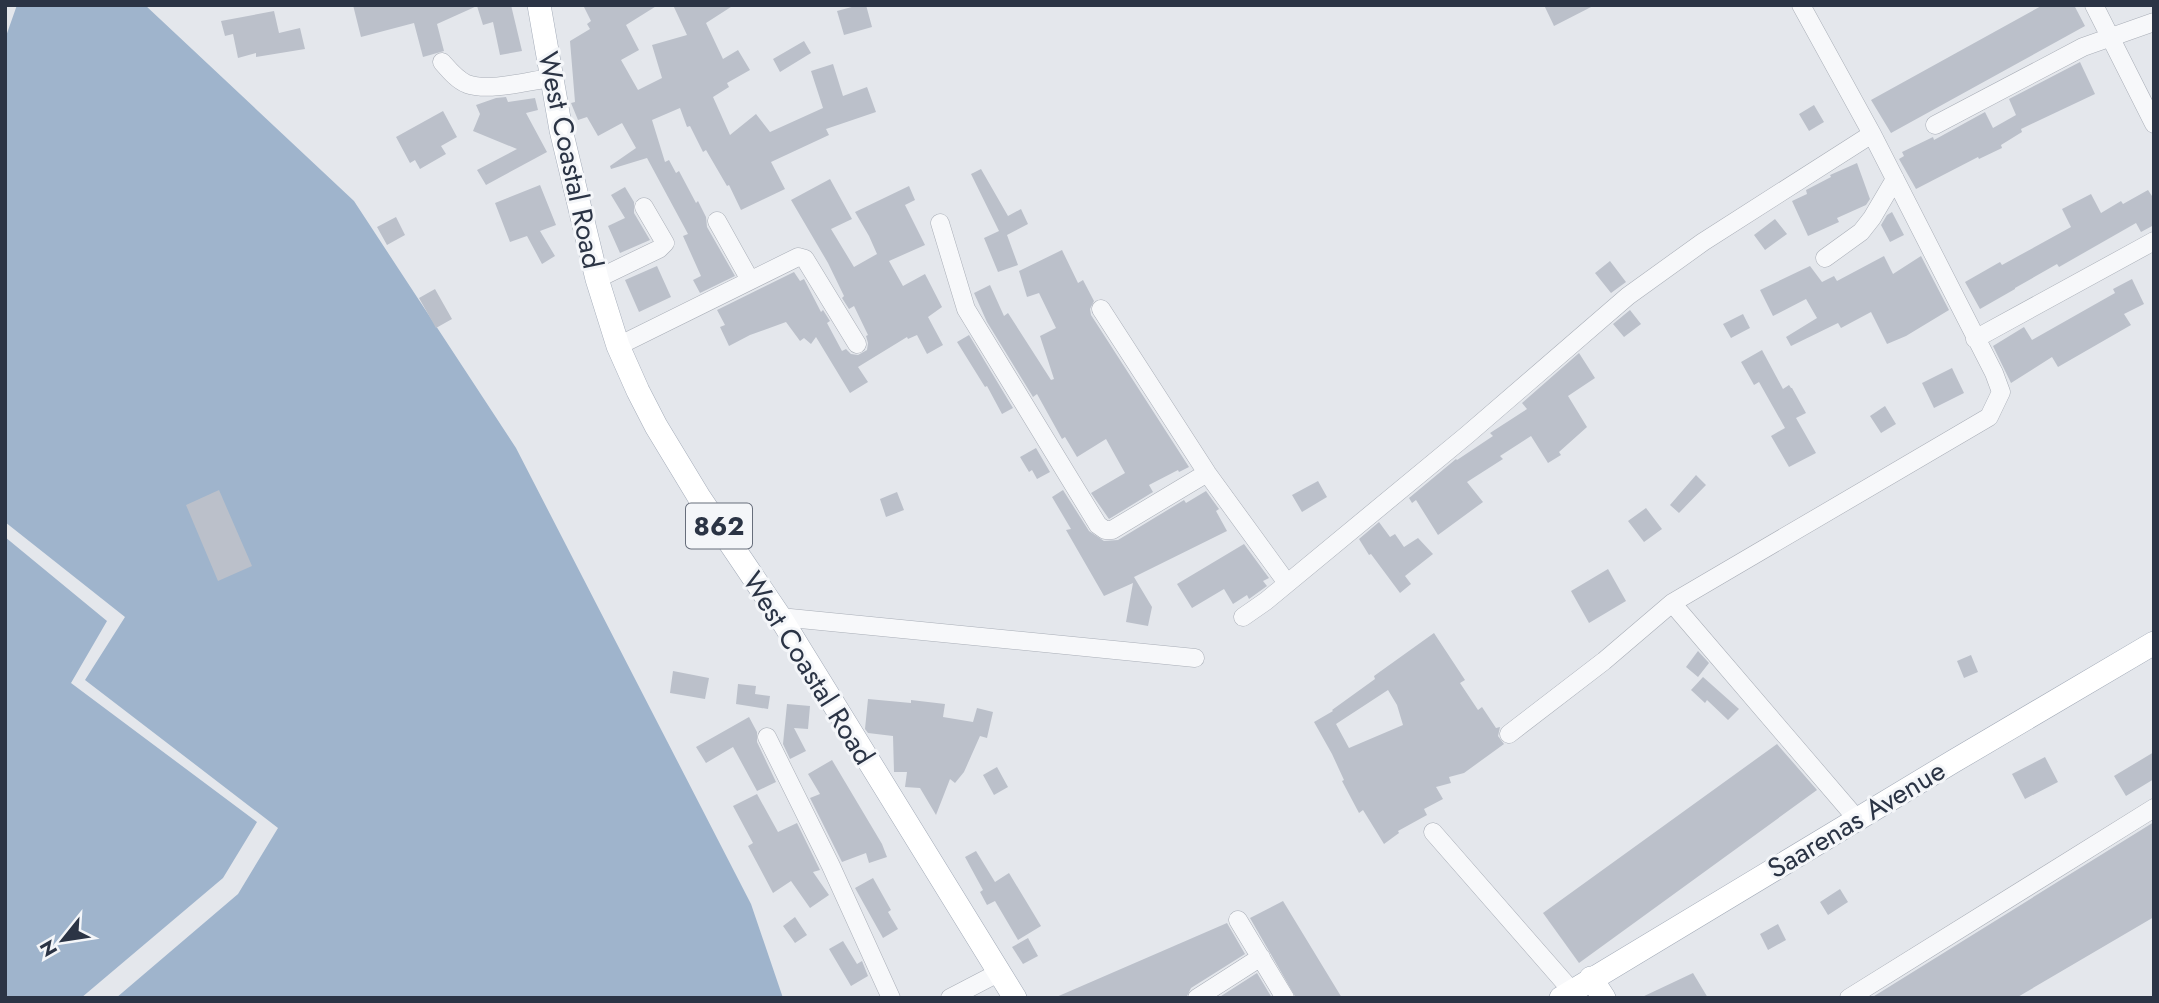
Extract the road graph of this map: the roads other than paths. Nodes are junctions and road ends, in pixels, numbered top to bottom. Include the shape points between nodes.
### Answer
1 (539, 5) edge
2 (1801, 5) edge
3 (2094, 5) edge
4 (2154, 22) edge
5 (2110, 38) junction
6 (442, 62) dead end
7 (551, 78) junction
8 (2154, 124) edge
9 (1935, 125) dead end
10 (1872, 134) junction
11 (1895, 179) junction
12 (643, 207) dead end
13 (717, 221) dead end
14 (940, 223) dead end
15 (2154, 241) edge
16 (1825, 258) dead end
17 (597, 279) junction
18 (750, 280) junction
19 (1101, 309) dead end
20 (1975, 338) junction
21 (857, 345) dead end
22 (618, 346) junction
23 (1207, 473) junction
24 (1287, 583) junction
25 (1672, 603) junction
26 (780, 617) junction
27 (1243, 617) dead end
28 (2154, 643) edge
29 (1195, 658) dead end
30 (1509, 734) dead end
31 (766, 737) dead end
32 (2154, 808) edge
33 (1857, 819) junction
34 (1433, 832) dead end
35 (1238, 920) dead end
36 (1261, 957) junction
37 (998, 973) junction
38 (1591, 978) junction
39 (1566, 994) edge
40 (891, 998) edge
41 (950, 998) edge
42 (1015, 998) edge
43 (1198, 998) edge
44 (1285, 998) edge
45 (1604, 998) edge
46 (1849, 998) edge

1 - 7 main road, West Coastal Road / 862
2 - 10 street
3 - 5 street
4 - 5 street
5 - 8 street
5 - 9 street via 2083,47
6 - 7 street via 458,78 477,86
7 - 17 main road, West Coastal Road / 862
10 - 11 street
10 - 24 street via 1703,242 1628,296
11 - 16 street via 1861,232
11 - 20 street
12 - 17 street via 665,243
13 - 18 street
14 - 23 street via 965,309 1098,525 1112,530
15 - 20 street
17 - 22 main road, West Coastal Road / 862
18 - 21 street via 797,257 805,259
18 - 22 street
19 - 23 street
20 - 25 street via 2001,392 1989,417
22 - 26 main road, West Coastal Road / 862 via 656,426
23 - 24 street
24 - 27 street
25 - 30 street
25 - 33 street
26 - 29 street
26 - 37 main road, West Coastal Road / 862
28 - 33 main road, Saarenas Avenue
31 - 40 street
32 - 46 street
33 - 38 main road, Saarenas Avenue
34 - 39 street
35 - 36 street
36 - 43 street
36 - 44 street
37 - 41 street
37 - 42 main road, West Coastal Road / 862
38 - 39 main road, Saarenas Avenue
38 - 45 main road

